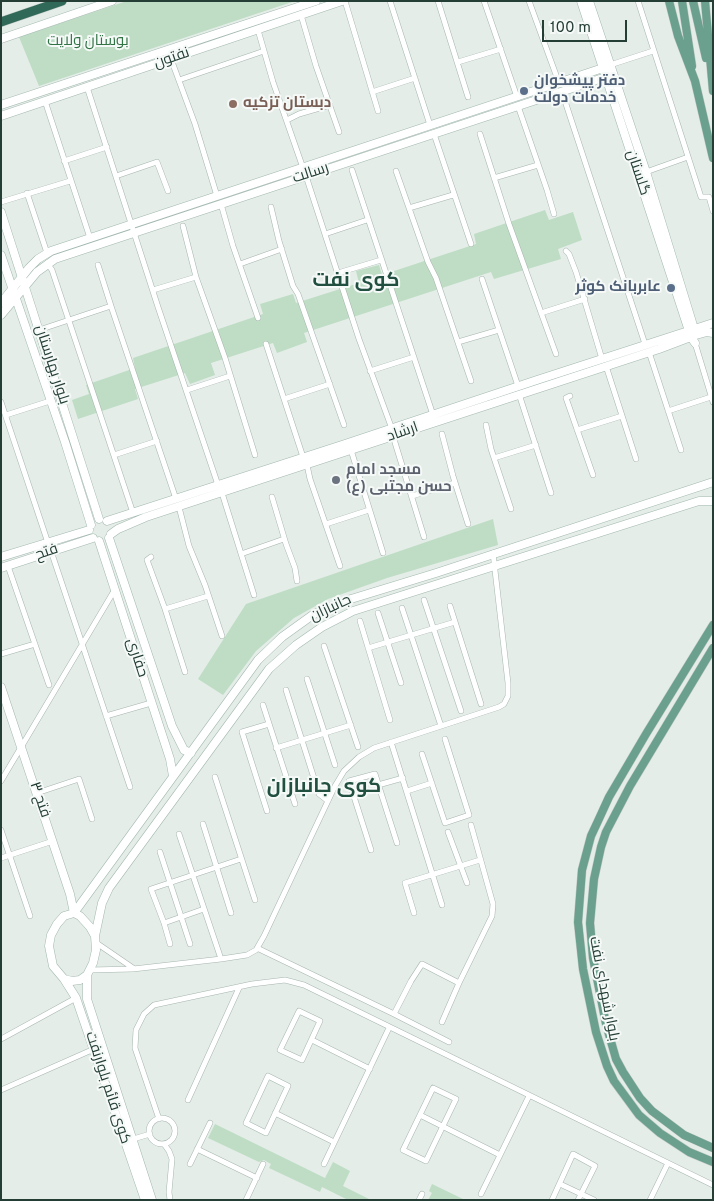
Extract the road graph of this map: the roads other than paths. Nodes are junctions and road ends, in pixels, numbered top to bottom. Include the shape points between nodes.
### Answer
1 (62, 1) edge
2 (112, 1) edge
3 (316, 1) edge
4 (344, 1) edge
5 (390, 1) edge
6 (438, 1) edge
7 (484, 1) edge
8 (529, 1) edge
9 (581, 1) edge
10 (589, 1) edge
11 (638, 1) edge
12 (669, 1) edge
13 (682, 1) edge
14 (693, 1) edge
15 (705, 1) edge
16 (301, 15) junction
17 (1, 22) edge
18 (258, 30) junction
19 (214, 35) junction
20 (1, 39) edge
21 (218, 43) junction
22 (501, 49) junction
23 (264, 51) junction
24 (653, 51) junction
25 (171, 59) junction
26 (458, 62) junction
27 (607, 67) junction
28 (710, 74) junction
29 (606, 77) junction
30 (415, 78) junction
31 (179, 80) junction
32 (694, 81) junction
33 (559, 83) junction
34 (87, 87) junction
35 (713, 91) edge
36 (372, 92) junction
37 (562, 92) junction
38 (468, 97) dead end
39 (517, 97) junction
40 (45, 101) junction
41 (494, 104) junction
42 (1, 105) edge
43 (330, 105) junction
44 (518, 106) junction
45 (378, 111) dead end
46 (497, 113) junction
47 (1, 116) edge
48 (286, 120) junction
49 (430, 126) junction
50 (339, 132) dead end
51 (434, 134) junction
52 (480, 134) dead end
53 (632, 145) junction
54 (107, 147) junction
55 (688, 157) junction
56 (713, 158) edge
57 (64, 161) junction
58 (538, 165) junction
59 (303, 168) junction
60 (352, 170) dead end
61 (396, 170) dead end
62 (646, 172) junction
63 (116, 176) junction
64 (306, 176) junction
65 (494, 178) junction
66 (70, 181) junction
67 (168, 191) dead end
68 (27, 193) junction
69 (453, 195) junction
70 (217, 196) junction
71 (1, 202) edge
72 (206, 204) junction
73 (221, 204) junction
74 (271, 207) dead end
75 (409, 208) junction
76 (713, 211) edge
77 (1, 212) edge
78 (554, 214) dead end
79 (367, 220) junction
80 (183, 226) dead end
81 (134, 228) junction
82 (324, 234) junction
83 (90, 238) junction
84 (471, 244) dead end
85 (282, 249) junction
86 (566, 251) dead end
87 (47, 253) junction
88 (1, 255) edge
89 (380, 260) junction
90 (47, 263) junction
91 (240, 264) junction
92 (98, 265) dead end
93 (338, 273) junction
94 (22, 277) junction
95 (196, 277) junction
96 (482, 279) dead end
97 (25, 286) junction
98 (12, 289) junction
99 (153, 290) junction
100 (16, 298) junction
101 (585, 299) junction
102 (1, 303) edge
103 (111, 305) junction
104 (541, 313) junction
105 (1, 315) edge
106 (258, 318) dead end
107 (69, 320) junction
108 (713, 323) edge
109 (39, 330) junction
110 (498, 330) junction
111 (713, 333) edge
112 (693, 335) junction
113 (458, 342) junction
114 (266, 344) dead end
115 (645, 344) junction
116 (649, 352) junction
117 (556, 354) dead end
118 (414, 357) junction
119 (604, 362) junction
120 (370, 371) junction
121 (230, 376) junction
122 (471, 381) dead end
123 (330, 384) junction
124 (187, 390) junction
125 (519, 390) junction
126 (570, 396) dead end
127 (497, 398) junction
128 (284, 399) junction
129 (712, 399) edge
130 (50, 401) junction
131 (1, 402) edge
132 (668, 411) junction
133 (6, 415) junction
134 (433, 415) junction
135 (622, 416) junction
136 (344, 425) dead end
137 (486, 425) dead end
138 (412, 426) junction
139 (577, 430) junction
140 (392, 433) junction
141 (442, 434) dead end
142 (157, 441) junction
143 (536, 445) junction
144 (351, 450) junction
145 (681, 450) dead end
146 (328, 454) junction
147 (114, 455) junction
148 (255, 455) dead end
149 (303, 457) junction
150 (494, 458) junction
151 (636, 459) dead end
152 (307, 465) junction
153 (594, 475) dead end
154 (713, 482) edge
155 (455, 483) junction
156 (220, 489) junction
157 (551, 493) dead end
158 (412, 496) junction
159 (272, 497) dead end
160 (713, 501) edge
161 (178, 503) junction
162 (511, 509) dead end
163 (369, 510) junction
164 (133, 513) junction
165 (103, 520) junction
166 (326, 524) junction
167 (468, 524) dead end
168 (90, 527) junction
169 (110, 536) junction
170 (424, 537) dead end
171 (284, 539) junction
172 (96, 540) junction
173 (48, 543) junction
174 (51, 551) junction
175 (383, 553) dead end
176 (494, 553) junction
177 (241, 554) junction
178 (1, 557) edge
179 (151, 557) dead end
180 (340, 566) dead end
181 (5, 567) edge
182 (496, 567) junction
183 (298, 581) dead end
184 (114, 591) junction
185 (254, 595) dead end
186 (208, 596) junction
187 (424, 600) dead end
188 (450, 606) dead end
189 (402, 608) dead end
190 (165, 609) junction
191 (378, 613) dead end
192 (360, 621) dead end
193 (455, 622) junction
194 (713, 625) edge
195 (434, 628) junction
196 (411, 635) junction
197 (222, 636) dead end
198 (388, 642) junction
199 (35, 644) junction
200 (82, 646) junction
201 (324, 646) dead end
202 (368, 648) junction
203 (713, 648) edge
204 (1, 654) edge
205 (185, 672) dead end
206 (307, 679) dead end
207 (401, 683) dead end
208 (49, 685) dead end
209 (1, 687) edge
210 (286, 690) dead end
211 (229, 699) junction
212 (151, 703) junction
213 (481, 704) dead end
214 (263, 706) dead end
215 (240, 707) junction
216 (461, 711) dead end
217 (106, 716) junction
218 (390, 720) dead end
219 (269, 724) junction
220 (351, 725) junction
221 (441, 726) junction
222 (325, 733) junction
223 (444, 739) dead end
224 (301, 740) junction
225 (392, 742) junction
226 (358, 747) dead end
227 (21, 748) junction
228 (276, 748) junction
229 (190, 753) junction
230 (422, 754) dead end
231 (335, 765) dead end
232 (173, 776) junction
233 (215, 777) dead end
234 (403, 778) junction
235 (1, 780) edge
236 (432, 783) junction
237 (378, 785) junction
238 (130, 787) dead end
239 (407, 791) junction
240 (37, 793) junction
241 (328, 801) junction
242 (295, 804) dead end
243 (267, 810) dead end
244 (92, 819) dead end
245 (203, 824) dead end
246 (471, 826) dead end
247 (1, 830) edge
248 (448, 832) dead end
249 (180, 834) dead end
250 (53, 841) junction
251 (397, 843) dead end
252 (371, 850) dead end
253 (160, 852) dead end
254 (10, 855) junction
255 (1, 858) edge
256 (242, 859) junction
257 (480, 860) junction
258 (461, 866) junction
259 (217, 867) junction
260 (193, 874) junction
261 (433, 874) junction
262 (170, 882) junction
263 (467, 882) dead end
264 (255, 900) dead end
265 (442, 905) dead end
266 (204, 909) junction
267 (231, 913) dead end
268 (414, 913) dead end
269 (74, 914) junction
270 (30, 916) dead end
271 (181, 916) junction
272 (164, 923) junction
273 (95, 939) junction
274 (170, 944) dead end
275 (190, 944) dead end
276 (257, 948) junction
277 (221, 959) junction
278 (133, 969) junction
279 (88, 973) junction
280 (64, 979) junction
281 (459, 983) junction
282 (239, 988) junction
283 (76, 998) junction
284 (394, 1014) junction
285 (442, 1022) dead end
286 (389, 1028) junction
287 (1, 1039) edge
288 (312, 1040) junction
289 (449, 1042) dead end
290 (94, 1049) junction
291 (370, 1069) junction
292 (1, 1090) edge
293 (529, 1096) junction
294 (188, 1100) dead end
295 (275, 1113) junction
296 (420, 1115) junction
297 (159, 1119) junction
298 (210, 1123) dead end
299 (443, 1126) junction
300 (150, 1134) junction
301 (128, 1141) junction
302 (334, 1142) junction
303 (164, 1144) junction
304 (713, 1148) edge
305 (197, 1149) junction
306 (500, 1155) junction
307 (713, 1162) edge
308 (668, 1163) junction
309 (190, 1164) dead end
310 (263, 1164) dead end
311 (324, 1164) dead end
312 (257, 1178) junction
313 (560, 1184) junction
314 (713, 1185) edge
315 (481, 1194) dead end
316 (581, 1194) junction
317 (145, 1200) edge
318 (152, 1200) edge
319 (170, 1200) edge
320 (246, 1200) edge
321 (552, 1200) edge
322 (578, 1200) edge
323 (594, 1200) edge
324 (650, 1200) edge

1 - 17 highway
2 - 20 street
3 - 19 street, نفتون
4 - 16 street, نفتون
4 - 36 street
5 - 30 street
6 - 26 street
7 - 22 street
8 - 33 street
9 - 27 street, گلستان
10 - 27 street, گلستان
11 - 24 street
12 - 32 main road
13 - 32 main road
14 - 28 main road
15 - 28 main road
16 - 18 street, نفتون
16 - 43 street
18 - 21 street, نفتون
18 - 23 street
19 - 21 street
19 - 42 street, نفتون
21 - 25 street, نفتون
22 - 26 street
22 - 39 street
23 - 31 street
23 - 48 street
24 - 27 street
24 - 55 street
25 - 31 street
25 - 34 street, نفتون
26 - 38 street
27 - 29 street, گلستان
27 - 33 street, رسالت
27 - 53 street, گلستان
28 - 35 main road
29 - 37 street, رسالت
29 - 53 street, گلستان
30 - 36 street
30 - 49 street
31 - 70 street
32 - 56 main road
33 - 39 street, رسالت
34 - 40 street, نفتون
34 - 54 street
36 - 45 street
37 - 44 street, رسالت
37 - 115 street
39 - 41 street, رسالت
40 - 47 street, نفتون
40 - 57 street
41 - 46 street
41 - 49 street, رسالت
43 - 48 street
43 - 50 street
44 - 46 street, رسالت
44 - 58 street
46 - 51 street, رسالت
48 - 59 street
49 - 51 street
49 - 59 street, رسالت
51 - 64 street, رسالت
51 - 69 street
52 - 65 street
53 - 62 street, گلستان
53 - 112 street, گلستان
54 - 57 street
54 - 63 street
55 - 62 street
55 - 76 street via 701,197 709,197
57 - 66 street
58 - 65 street
58 - 78 street
59 - 64 street
59 - 70 street, رسالت
60 - 79 street
61 - 75 street
62 - 112 street, گلستان
63 - 67 street via 157,162
63 - 81 street
64 - 73 street, رسالت
64 - 82 street
65 - 104 street
66 - 68 street
66 - 83 street
68 - 71 street
68 - 87 street
69 - 75 street
69 - 84 street
70 - 72 street, رسالت
72 - 73 street, رسالت
72 - 81 street, رسالت
73 - 91 street
74 - 85 street
75 - 113 street
77 - 94 street, بلوار بهارستان
79 - 82 street
79 - 89 street
80 - 95 street
81 - 83 street, رسالت
81 - 90 street, رسالت
81 - 99 street
82 - 93 street
83 - 87 street, رسالت
85 - 91 street
85 - 123 street
86 - 101 street
87 - 94 street, رسالت
88 - 98 street, بلوار بهارستان
89 - 93 street
89 - 118 street
90 - 97 street, رسالت
90 - 107 street
91 - 106 street
92 - 103 street
93 - 120 street
94 - 97 street, بلوار بهارستان
94 - 98 street
95 - 99 street
95 - 121 street
96 - 110 street
97 - 100 street
97 - 109 street, بلوار بهارستان
98 - 100 street, بلوار بهارستان
98 - 102 street
99 - 124 street
100 - 105 street
100 - 130 street, بلوار بهارستان
101 - 104 street
101 - 119 street
103 - 107 street
103 - 142 street
104 - 117 street
107 - 109 street
107 - 147 street
108 - 112 street
109 - 165 street, بلوار بهارستان
110 - 113 street
110 - 125 street
111 - 112 street
112 - 115 street, ارشاد
112 - 116 street, ارشاد
112 - 129 street, گلستان
113 - 122 street
114 - 128 street
115 - 119 street, ارشاد
116 - 119 street, ارشاد
116 - 132 street
118 - 120 street
118 - 134 street
119 - 125 street, ارشاد
119 - 135 street
120 - 140 street
121 - 124 street
121 - 148 street
123 - 128 street
123 - 136 street
124 - 156 street
125 - 127 street, ارشاد
125 - 143 street
126 - 139 street via 566,398
127 - 134 street, ارشاد
127 - 138 street, ارشاد
128 - 149 street
129 - 132 street
130 - 133 street
130 - 168 street, بلوار بهارستان
131 - 133 street
132 - 145 street
133 - 173 street
134 - 138 street, ارشاد
135 - 139 street
135 - 151 street
137 - 150 street
138 - 140 street, ارشاد
139 - 153 street
140 - 144 street, ارشاد
140 - 146 street, ارشاد
140 - 158 street
141 - 155 street
142 - 147 street
142 - 161 street
143 - 150 street
143 - 157 street
144 - 146 street, ارشاد
144 - 163 street
146 - 149 street, ارشاد
146 - 152 street, ارشاد
147 - 164 street
149 - 156 street, ارشاد
150 - 162 street
152 - 156 street, ارشاد
152 - 166 street
154 - 176 street, جانبازان
155 - 158 street
155 - 167 street
156 - 161 street, ارشاد
156 - 177 street
158 - 170 street
159 - 171 street
160 - 182 street, جانبازان via 699,501
161 - 164 street, ارشاد
161 - 169 street, ارشاد via 118,529
161 - 186 street
163 - 166 street
163 - 175 street
164 - 165 street, ارشاد
165 - 168 street
165 - 169 street via 111,527
166 - 180 street
168 - 172 street
168 - 173 street, فتح
169 - 172 street via 102,541
169 - 229 street, حفاری via 172,726 184,750
171 - 177 street
171 - 183 street
172 - 174 street, فتح
172 - 184 street, حفاری
173 - 178 street, فتح
174 - 181 street, فتح
174 - 200 street
176 - 182 street
176 - 211 street, جانبازان via 353,598 314,614 282,637 258,660
177 - 185 street
179 - 190 street via 147,560
181 - 199 street
182 - 215 street, جانبازان via 353,611 322,627 269,669
182 - 221 street via 508,696 500,707
184 - 200 street
184 - 212 street, حفاری
186 - 190 street
186 - 197 street
187 - 195 street
188 - 193 street
189 - 196 street
190 - 205 street
191 - 198 street
192 - 202 street
193 - 195 street
193 - 213 street
194 - 307 main road, بلوار شهدای نفت via 609,797 591,836 582,870 578,922 583,969 596,1032 614,1081 639,1115 660,1133 689,1152
195 - 196 street
195 - 216 street
196 - 198 street
196 - 221 street
198 - 202 street
198 - 207 street
199 - 204 street
199 - 208 street
200 - 217 street
200 - 227 street
201 - 220 street
202 - 218 street
203 - 304 main road, بلوار شهدای نفت via 606,832 594,879 590,923 593,958 606,1024 623,1072 652,1111 684,1135
206 - 222 street
209 - 227 street, فتح ۳
210 - 224 street
211 - 215 street
211 - 229 street, جانبازان
212 - 217 street
212 - 232 street, حفاری
214 - 219 street
215 - 273 street, جانبازان via 109,888 102,903
217 - 238 street
219 - 228 street
219 - 243 street via 242,732
220 - 222 street
220 - 226 street
221 - 225 street
222 - 224 street
222 - 231 street
223 - 236 street via 469,815 444,822
224 - 228 street
224 - 241 street via 319,794
225 - 234 street
225 - 241 street via 374,748 349,766
227 - 235 street
227 - 240 street, فتح ۳
228 - 242 street
229 - 232 street, جانبازان
230 - 236 street
232 - 269 street, جانبازان
233 - 256 street
234 - 237 street
234 - 239 street
236 - 239 street
237 - 251 street
237 - 252 street via 375,774 349,781
239 - 261 street
240 - 244 street via 79,779
240 - 250 street, فتح ۳
241 - 276 street
245 - 259 street
246 - 257 street
247 - 254 street
248 - 258 street
249 - 260 street
250 - 254 street
250 - 269 street, فتح ۳
253 - 262 street
254 - 255 street
254 - 270 street
256 - 259 street
256 - 264 street
257 - 258 street
257 - 281 street via 493,904 492,916
258 - 261 street
258 - 263 street
259 - 260 street
259 - 267 street
260 - 262 street
260 - 266 street
261 - 265 street
261 - 268 street via 405,884
262 - 271 street
262 - 272 street via 151,889
266 - 271 street
266 - 277 street
269 - 273 street via 86,920
269 - 280 street via 64,916 57,924 49,946 54,966
271 - 272 street
271 - 275 street
272 - 274 street
273 - 278 street
273 - 279 street via 94,963
276 - 277 street via 247,955
276 - 284 street
277 - 278 street
278 - 279 street
279 - 280 street via 80,980
279 - 301 street, کوی قائم بلوارنفت via 87,999
280 - 283 street, کوی قائم بلوارنفت
281 - 284 street via 422,964
281 - 285 street
282 - 286 street via 284,980 304,985
282 - 294 street
282 - 297 street via 154,1005 144,1014 136,1030 135,1048
283 - 287 street
283 - 290 street, کوی قائم بلوارنفت
284 - 289 street
286 - 291 street
286 - 293 street
288 - 288 street via 302,1060 280,1050 300,1011 320,1021
288 - 291 street
290 - 292 street
290 - 301 street, کوی قائم بلوارنفت
291 - 302 street
293 - 306 street
293 - 308 street
295 - 295 street via 266,1133 246,1123 268,1076 288,1086
295 - 302 street
296 - 299 street
296 - 299 street via 433,1088 456,1099
296 - 299 street via 403,1150 426,1161
297 - 300 street via 152,1124
297 - 303 street via 170,1121 175,1128 172,1140
298 - 305 street
299 - 306 street
300 - 301 street
300 - 303 street via 156,1142
301 - 317 street, کوی قائم بلوارنفت
301 - 318 street, کوی قائم بلوارنفت
302 - 311 street
303 - 319 street via 172,1159
305 - 309 street
305 - 312 street
306 - 315 street
308 - 314 street
308 - 324 street
310 - 312 street
312 - 320 street
313 - 316 street
313 - 316 street via 572,1154 596,1166
313 - 321 street
316 - 322 street
316 - 323 street

